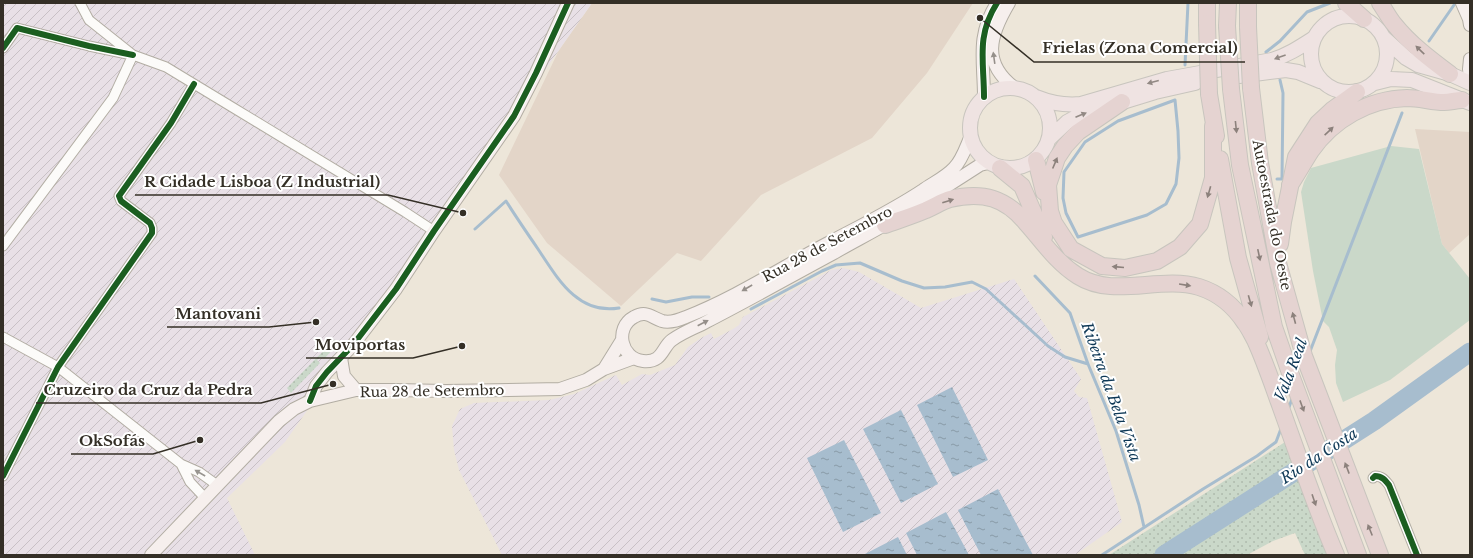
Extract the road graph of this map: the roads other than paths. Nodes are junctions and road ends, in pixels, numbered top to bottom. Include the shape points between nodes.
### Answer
1 (80, 3) edge
2 (568, 3) edge
3 (997, 3) edge
4 (1009, 3) edge
5 (1207, 3) edge
6 (1228, 3) edge
7 (1248, 3) edge
8 (1346, 3) edge
9 (1380, 3) edge
10 (1462, 3) edge
11 (1364, 19) junction
12 (1470, 25) edge
13 (1314, 38) junction
14 (1384, 38) junction
15 (3, 48) edge
16 (133, 55) junction
17 (1470, 59) edge
18 (1450, 74) junction
19 (1470, 77) edge
20 (1320, 81) junction
21 (1375, 83) junction
22 (1470, 83) edge
23 (194, 84) junction
24 (1015, 88) junction
25 (1357, 92) junction
26 (984, 97) junction
27 (1036, 97) junction
28 (1466, 101) edge
29 (1122, 102) junction
30 (1213, 126) junction
31 (970, 138) junction
32 (1050, 138) junction
33 (1036, 160) junction
34 (994, 165) junction
35 (1290, 185) junction
36 (1050, 211) junction
37 (885, 225) junction
38 (434, 231) junction
39 (3, 246) edge
40 (1050, 251) junction
41 (1278, 263) junction
42 (662, 321) junction
43 (3, 337) edge
44 (622, 340) junction
45 (669, 342) junction
46 (341, 358) junction
47 (634, 358) junction
48 (1264, 360) junction
49 (58, 367) junction
50 (604, 369) junction
51 (356, 390) junction
52 (310, 401) junction
53 (181, 464) junction
54 (3, 476) edge
55 (1373, 478) dead end
56 (217, 485) junction
57 (205, 498) junction
58 (151, 555) edge
59 (1336, 555) edge
60 (1358, 555) edge
61 (1380, 555) edge
62 (1417, 555) edge

1 - 16 street via 89,20
2 - 38 main road via 514,116
3 - 26 main road via 987,22 983,37
24 -> 4 main road via 994,65 992,46 997,25
5 - 30 highway, bridge via 1209,94
6 -> 60 highway, Autoestrada do Oeste, bridge via 1231,88 1240,164 1274,327
7 - 41 highway, Autoestrada do Oeste, bridge via 1251,88 1260,163
8 - 11 highway
18 -> 9 highway via 1425,56 1393,24
10 - 12 main road
11 - 13 main road via 1341,16 1320,28
11 - 14 main road via 1379,30
13 - 20 main road via 1310,49 1311,60
13 -> 27 main road via 1283,57 1167,79 1081,104 1054,104
14 - 18 main road via 1418,65
14 - 21 main road via 1387,62 1383,74
15 - 16 street via 17,28
16 - 23 street via 166,68
16 - 39 street via 112,98
17 - 19 main road
18 - 22 main road
20 - 25 main road via 1337,91
20 - 29 main road via 1298,72 1277,70 1196,83
21 - 25 main road
21 - 28 main road via 1391,79 1412,80
23 - 38 street
23 - 49 street via 171,123 119,196 121,201 150,223 152,233
24 - 26 main road via 993,91
24 - 27 main road
25 - 35 highway via 1318,123 1296,158
26 - 31 main road via 971,115
27 - 32 main road via 1048,116
35 -> 28 highway via 1312,150 1328,132 1362,108 1407,98 1445,102
32 -> 29 main road via 1067,122 1080,115
36 -> 29 highway via 1048,185 1061,152 1078,132
30 -> 36 highway via 1213,178 1200,224 1180,247 1157,261 1125,268 1102,266 1071,249 1054,223
30 -> 48 highway via 1238,258 1259,332
31 - 34 main road via 977,152
31 -> 42 main road, Rua 28 de Setembro via 956,166 871,222 727,299 685,317
32 - 33 main road
33 - 34 main road via 1012,169
33 - 36 highway
34 - 37 main road, Rua 28 de Setembro via 975,168
34 - 40 highway via 1022,186
35 - 41 highway
37 -> 40 highway via 908,218 950,199 980,196 1005,203 1017,212
45 -> 37 main road, Rua 28 de Setembro
38 - 46 main road via 396,289
40 -> 48 highway via 1079,277 1101,285 1121,287 1181,283 1217,295 1235,309 1246,324
61 -> 41 highway, Autoestrada do Oeste via 1304,356
42 - 44 main road, Rua 28 de Setembro via 652,315 642,314 633,317 626,324
42 - 45 main road via 668,330
43 - 49 street
44 - 47 main road via 626,350
44 - 50 main road, Rua 28 de Setembro
45 - 47 main road, Rua 28 de Setembro via 660,356 652,360
46 - 51 main road via 344,376
46 - 52 main road via 316,386
47 - 50 main road, Rua 28 de Setembro
48 -> 59 highway
49 - 53 street
49 - 54 street
50 - 51 main road, Rua 28 de Setembro via 586,380 560,389
51 - 52 main road, Rua 28 de Setembro
52 - 56 main road, Rua 28 de Setembro via 279,421
56 -> 53 street via 199,472
53 - 57 street via 190,482
55 - 62 street via 1384,478 1389,485
56 - 57 main road, Rua 28 de Setembro
57 - 58 main road, Rua 28 de Setembro

